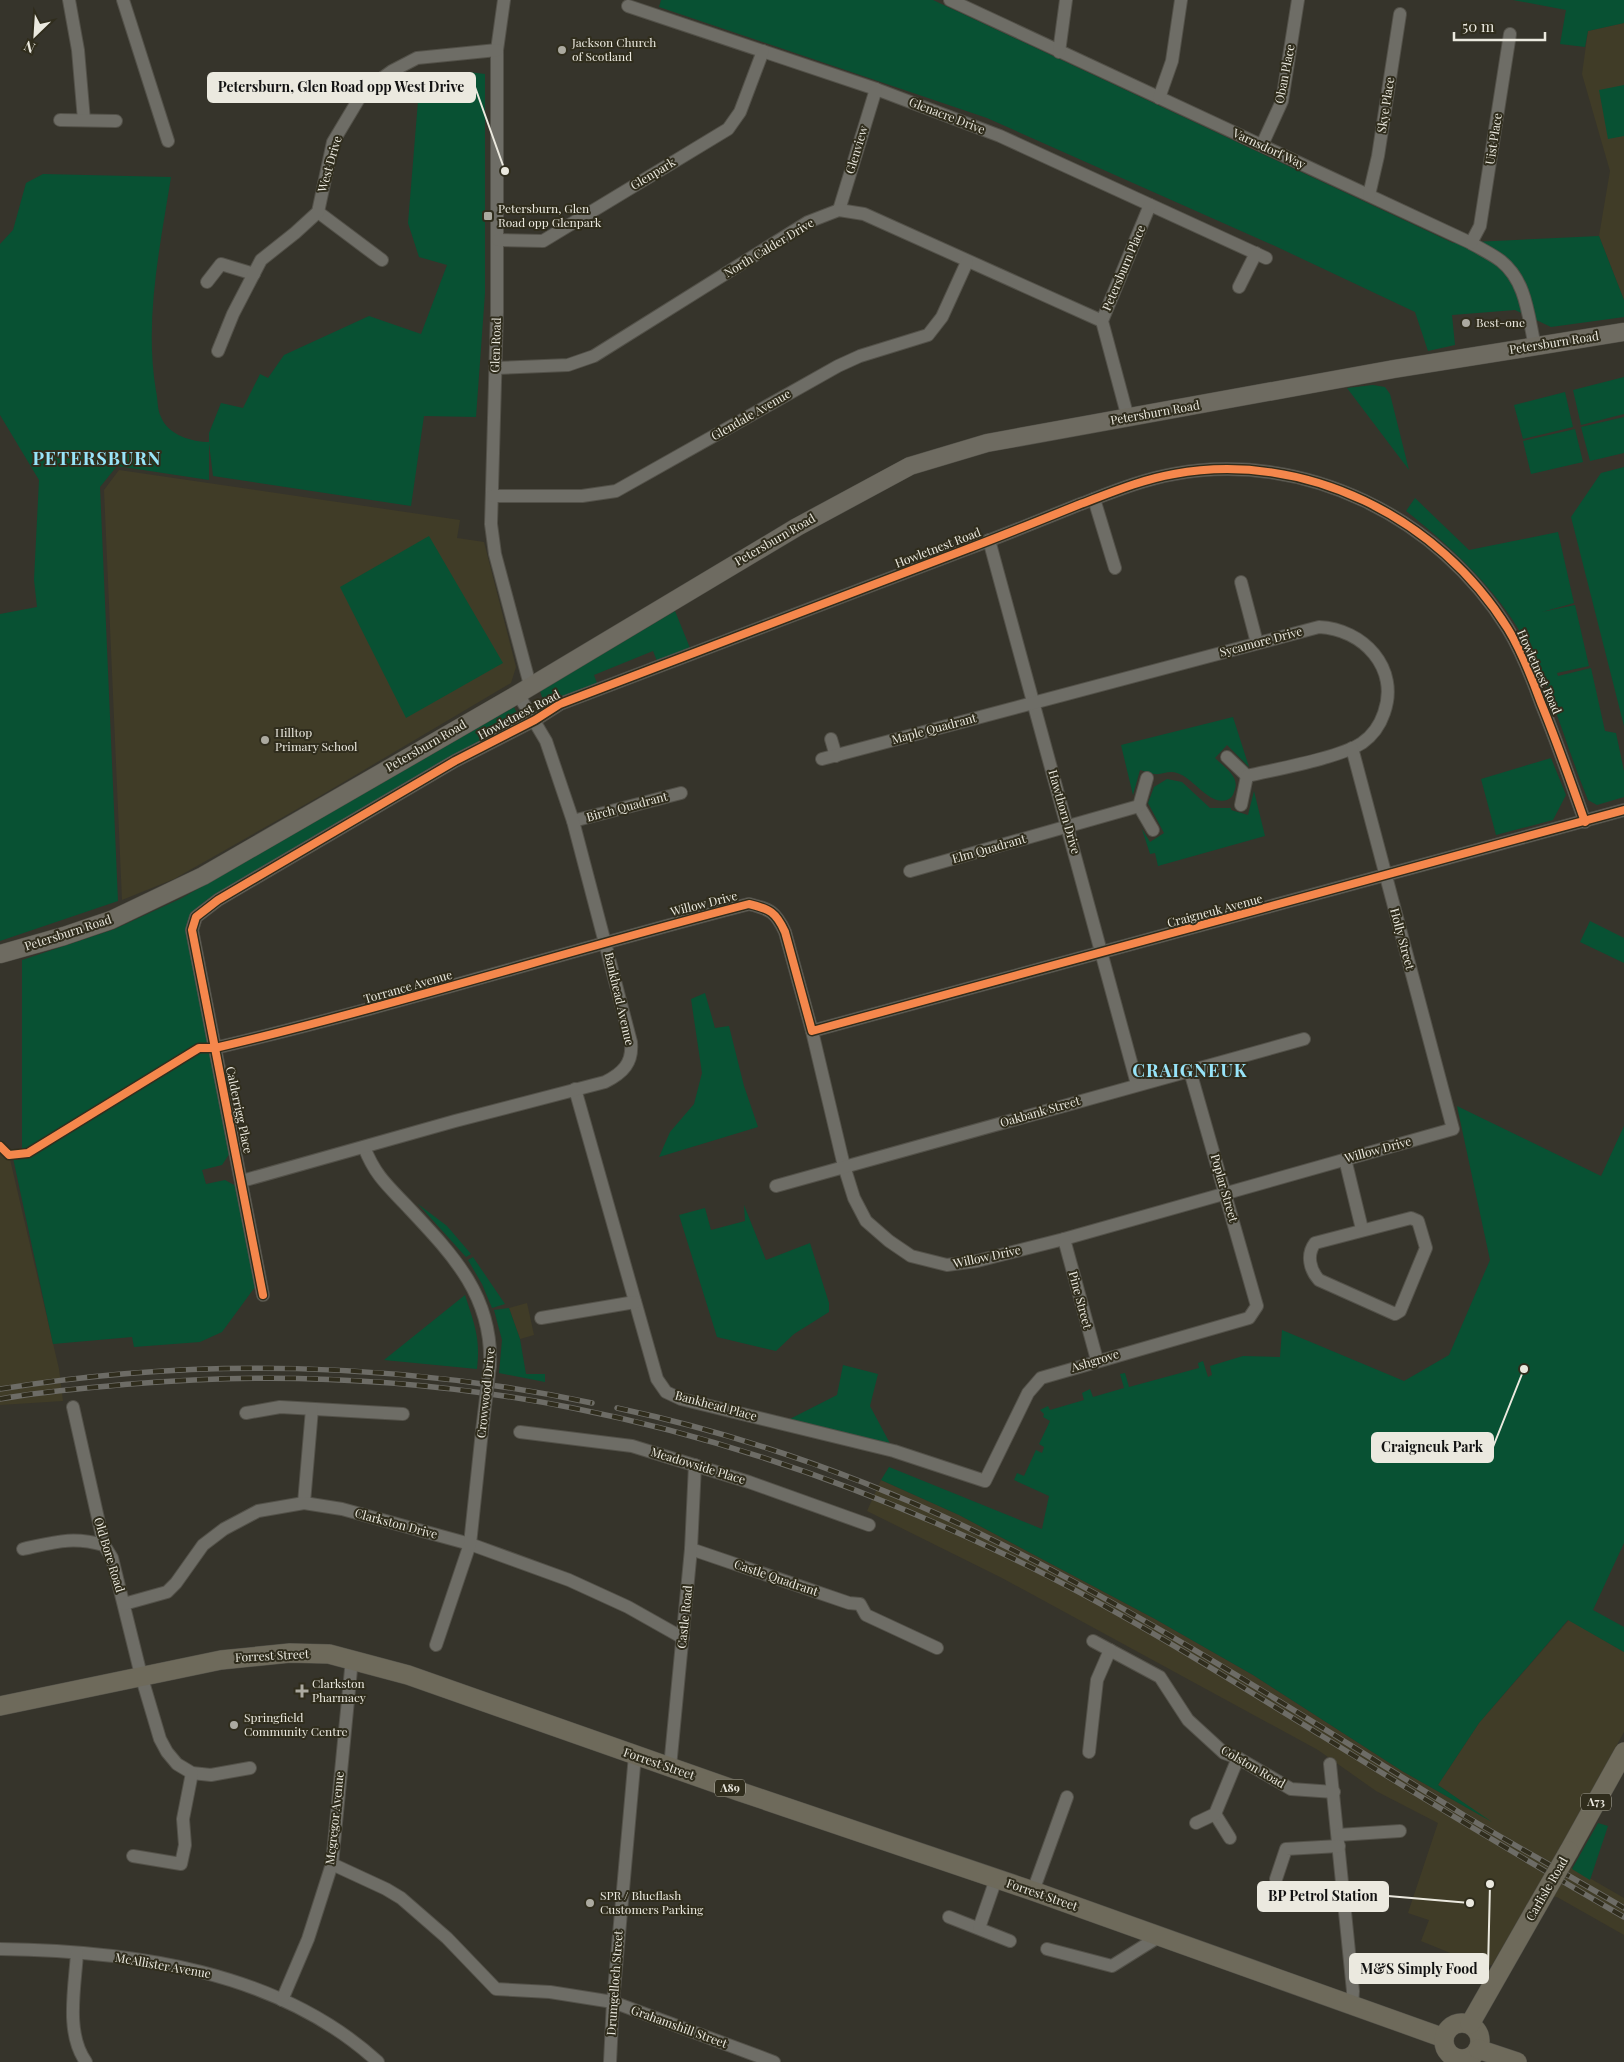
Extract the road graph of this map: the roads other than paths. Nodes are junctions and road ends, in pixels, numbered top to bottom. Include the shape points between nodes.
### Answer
1 (69, 0) edge
2 (123, 0) edge
3 (504, 0) edge
4 (1066, 0) edge
5 (1180, 0) edge
6 (1298, 0) edge
7 (954, 1) edge
8 (628, 6) dead end
9 (1400, 14) dead end
10 (1510, 34) dead end
11 (497, 50) junction
12 (763, 51) junction
13 (1059, 52) junction
14 (876, 89) junction
15 (1160, 98) junction
16 (60, 120) dead end
17 (84, 120) junction
18 (116, 121) dead end
19 (168, 141) dead end
20 (1262, 145) junction
21 (1369, 195) junction
22 (1150, 205) junction
23 (839, 210) junction
24 (318, 212) junction
25 (498, 240) junction
26 (1472, 243) junction
27 (382, 260) dead end
28 (967, 262) junction
29 (254, 274) junction
30 (207, 282) dead end
31 (1239, 287) dead end
32 (1102, 321) junction
33 (1624, 332) edge
34 (1535, 346) junction
35 (218, 351) dead end
36 (496, 368) junction
37 (1128, 418) junction
38 (492, 496) junction
39 (1094, 499) junction
40 (989, 540) junction
41 (1115, 568) dead end
42 (1241, 582) dead end
43 (1258, 643) junction
44 (524, 690) junction
45 (1033, 703) junction
46 (535, 720) junction
47 (831, 739) dead end
48 (1352, 748) junction
49 (836, 756) junction
50 (1227, 757) dead end
51 (822, 760) dead end
52 (1248, 776) junction
53 (1147, 778) dead end
54 (681, 792) dead end
55 (1241, 805) dead end
56 (1139, 806) junction
57 (1624, 810) edge
58 (573, 821) junction
59 (1585, 822) junction
60 (1068, 827) junction
61 (1153, 830) dead end
62 (910, 871) dead end
63 (1386, 876) junction
64 (192, 930) joint
65 (606, 942) junction
66 (0, 954) edge
67 (1103, 954) junction
68 (812, 1031) junction
69 (1304, 1039) dead end
70 (215, 1048) junction
71 (1190, 1071) junction
72 (1137, 1084) junction
73 (575, 1089) junction
74 (1453, 1129) joint
75 (364, 1147) junction
76 (1345, 1159) junction
77 (844, 1166) junction
78 (242, 1182) junction
79 (776, 1186) dead end
80 (1226, 1194) junction
81 (1362, 1229) junction
82 (1064, 1239) junction
83 (263, 1295) dead end
84 (635, 1302) junction
85 (1257, 1306) joint
86 (541, 1318) dead end
87 (1096, 1360) junction
88 (72, 1407) dead end
89 (312, 1409) junction
90 (246, 1413) dead end
91 (403, 1414) dead end
92 (520, 1432) dead end
93 (695, 1465) junction
94 (985, 1481) joint
95 (304, 1502) junction
96 (870, 1526) dead end
97 (470, 1544) junction
98 (104, 1545) junction
99 (691, 1548) junction
100 (23, 1549) dead end
101 (124, 1604) junction
102 (683, 1638) junction
103 (1093, 1641) dead end
104 (436, 1645) dead end
105 (937, 1648) dead end
106 (1110, 1650) junction
107 (352, 1659) junction
108 (141, 1675) junction
109 (0, 1706) edge
110 (1089, 1752) dead end
111 (1624, 1752) edge
112 (635, 1755) junction
113 (1238, 1758) junction
114 (1330, 1764) dead end
115 (250, 1768) dead end
116 (670, 1768) junction
117 (192, 1773) junction
118 (1334, 1792) junction
119 (1067, 1798) dead end
120 (1215, 1814) junction
121 (1196, 1823) dead end
122 (1400, 1830) dead end
123 (1230, 1838) dead end
124 (1338, 1840) junction
125 (133, 1856) dead end
126 (332, 1864) junction
127 (1276, 1878) dead end
128 (996, 1879) junction
129 (1033, 1891) junction
130 (949, 1917) dead end
131 (979, 1928) junction
132 (1160, 1936) junction
133 (1010, 1941) dead end
134 (0, 1949) edge
135 (1047, 1949) dead end
136 (77, 1953) junction
137 (282, 2000) junction
138 (613, 2002) junction
139 (1352, 2006) junction
140 (1470, 2024) junction
141 (1444, 2038) junction
142 (1478, 2049) junction
143 (79, 2059) edge
144 (1450, 2059) edge
145 (378, 2062) edge
146 (610, 2062) edge
147 (774, 2062) edge
148 (1517, 2062) edge

1 - 17 street via 78,50
2 - 19 street
3 - 11 street, Glen Road
4 - 13 street
5 - 15 street via 1172,62
6 - 20 street, Oban Place via 1282,101
7 - 13 street, Varnsdorf Way
8 - 12 street, Glenacre Drive
9 - 21 street, Skye Place
10 - 26 street, Uist Place via 1480,226
11 - 24 street, West Drive via 417,58 363,92 333,142
11 - 25 street, Glen Road
12 - 14 street, Glenacre Drive
12 - 25 street, Glenpark via 740,112 728,129 543,241
13 - 15 street, Varnsdorf Way
14 - 22 street, Glenacre Drive via 1000,136
14 - 23 street, Glenview
15 - 20 street, Varnsdorf Way
16 - 17 street
17 - 18 street
20 - 21 street, Varnsdorf Way
21 - 26 street, Varnsdorf Way
22 - 31 street, Glenacre Drive via 1261,255
22 - 32 street, Petersburn Place
23 - 28 street via 864,214
23 - 36 street, North Calder Drive via 808,222 594,356 568,365
24 - 27 street
24 - 29 street via 261,260
25 - 36 street, Glen Road
26 - 34 street, Varnsdorf Way via 1503,262 1516,279 1525,299
28 - 32 street
28 - 38 street, Glendale Avenue via 942,317 928,335 838,366 616,491 582,496
29 - 30 street via 221,264
29 - 35 street
32 - 37 street, Petersburn Place
33 - 34 main road, Petersburn Road
34 - 37 main road, Petersburn Road
36 - 38 street, Glen Road
37 - 44 main road, Petersburn Road via 987,442 903,469 797,527
38 - 44 street, Glen Road via 495,554
39 - 40 street, Howletnest Road
39 - 41 street
39 - 59 street, Howletnest Road via 1121,487 1174,474 1210,470 1254,471 1338,488 1394,514 1453,561 1508,629 1529,670
40 - 45 street, Hawthorn Drive
40 - 46 street, Howletnest Road via 560,704
42 - 43 street
43 - 45 street, Sycamore Drive
43 - 48 street, Sycamore Drive via 1320,627 1333,628 1353,636 1373,652 1386,672 1387,705 1372,734
44 - 46 street, Bankhead Avenue
44 - 66 main road, Petersburn Road via 170,894 111,920
45 - 49 street, Maple Quadrant
45 - 60 street, Hawthorn Drive
46 - 58 street, Bankhead Avenue via 546,741
46 - 64 street, Howletnest Road via 455,762 218,900 196,916
47 - 49 street
48 - 52 street
48 - 63 street, Holly Street
49 - 51 street, Maple Quadrant
50 - 52 street
52 - 55 street
53 - 56 street
54 - 58 street, Birch Quadrant
56 - 60 street, Elm Quadrant
56 - 61 street
57 - 59 street, Craigneuk Avenue
58 - 65 street, Bankhead Avenue
59 - 63 street, Craigneuk Avenue
60 - 62 street, Elm Quadrant
60 - 67 street, Hawthorn Drive
63 - 67 street, Craigneuk Avenue
63 - 74 street, Holly Street
64 - 70 street, Calderrigg Place
65 - 68 street, Willow Drive via 749,904 767,908 778,918 785,932
65 - 70 street, Torrance Avenue via 332,1020
65 - 73 street, Bankhead Avenue via 632,1052 629,1063 615,1077
67 - 68 street, Craigneuk Avenue
67 - 72 street, Hawthorn Drive
68 - 77 street, Willow Drive
69 - 71 street, Oakbank Street
70 - 78 street, Calderrigg Place
71 - 72 street, Oakbank Street
71 - 80 street, Poplar Street
72 - 77 street, Oakbank Street
73 - 75 street, Bankhead Avenue
73 - 84 street, Bankhead Place
74 - 76 street, Willow Drive
75 - 78 street, Bankhead Avenue
75 - 97 street, Crowwood Drive, bridge via 375,1172 451,1252 471,1282 490,1334 490,1366
76 - 80 street, Willow Drive
76 - 81 street
77 - 79 street, Oakbank Street
77 - 82 street, Willow Drive via 854,1198 866,1221 911,1256 947,1265 977,1262
78 - 83 street, Calderrigg Place
80 - 82 street, Willow Drive
80 - 85 street, Poplar Street
81 - 81 street via 1411,1218 1418,1221 1426,1248 1400,1311 1395,1314 1319,1280 1313,1273 1309,1260 1310,1248 1315,1243
82 - 87 street, Pine Street
84 - 86 street
84 - 94 street, Bankhead Place via 657,1378 666,1392 673,1396 894,1451
85 - 87 street, Ashgrove via 1249,1318
87 - 94 street, Ashgrove via 1041,1378 1028,1393
88 - 98 street, Old Bore Road
89 - 90 street via 280,1407
89 - 91 street
89 - 95 street
92 - 93 street, Meadowside Place via 632,1446
93 - 96 street, Meadowside Place
93 - 99 street, Castle Road
95 - 97 street, Clarkston Drive
95 - 101 street, Clarkston Drive via 258,1511 224,1529 203,1545 167,1592
97 - 102 street, Clarkston Drive via 569,1580 628,1607
97 - 104 street, Crowwood Drive
98 - 100 street via 83,1539 62,1540
98 - 101 street, Old Bore Road via 112,1558
99 - 102 street, Castle Road
99 - 105 street, Castle Quadrant via 849,1603 860,1604 866,1615
101 - 108 street, Old Bore Road
102 - 116 street, Castle Road
103 - 106 street, Colston Road
106 - 110 street via 1097,1680
106 - 113 street, Colston Road via 1160,1677 1188,1720 1224,1753
107 - 108 main road, Forrest Street / A89 via 329,1654 290,1653 221,1660
107 - 112 main road, Forrest Street / A89 via 408,1675
107 - 126 street, Mcgregor Avenue
108 - 109 main road, Forrest Street / A89
108 - 117 street, Old Bore Road via 160,1740 177,1764
111 - 140 main road, Carlisle Road / A73, bridge
112 - 116 main road, Forrest Street / A89
112 - 138 street, Drumgelloch Street
113 - 118 street, Colston Road via 1291,1789
113 - 120 street
114 - 118 street
115 - 117 street via 211,1775
116 - 128 main road, Forrest Street / A89
117 - 125 street via 183,1819 185,1845 181,1864
118 - 124 street
119 - 129 street
120 - 121 street
120 - 123 street
122 - 124 street
124 - 127 street via 1286,1849
124 - 139 street
126 - 137 street, Mcgregor Avenue via 308,1939
126 - 138 street, Grahamshill Street via 401,1898 447,1938 496,1989 550,1992
128 - 129 main road, Forrest Street / A89
128 - 131 street
129 - 132 main road, Forrest Street / A89
130 - 131 street
131 - 133 street
132 - 135 street via 1112,1966
132 - 139 main road, Forrest Street / A89
134 - 136 street, McAllister Avenue
136 - 137 street, McAllister Avenue via 211,1974
136 - 143 street via 74,2013
137 - 145 street, McAllister Avenue via 321,2019 356,2042
138 - 146 street, Drumgelloch Street
138 - 147 street, Grahamshill Street
139 - 141 main road, Forrest Street / A89
140 - 141 main road via 1457,2023
140 - 142 main road via 1479,2033
141 - 144 main road
142 - 144 main road via 1464,2059
142 - 148 main road

